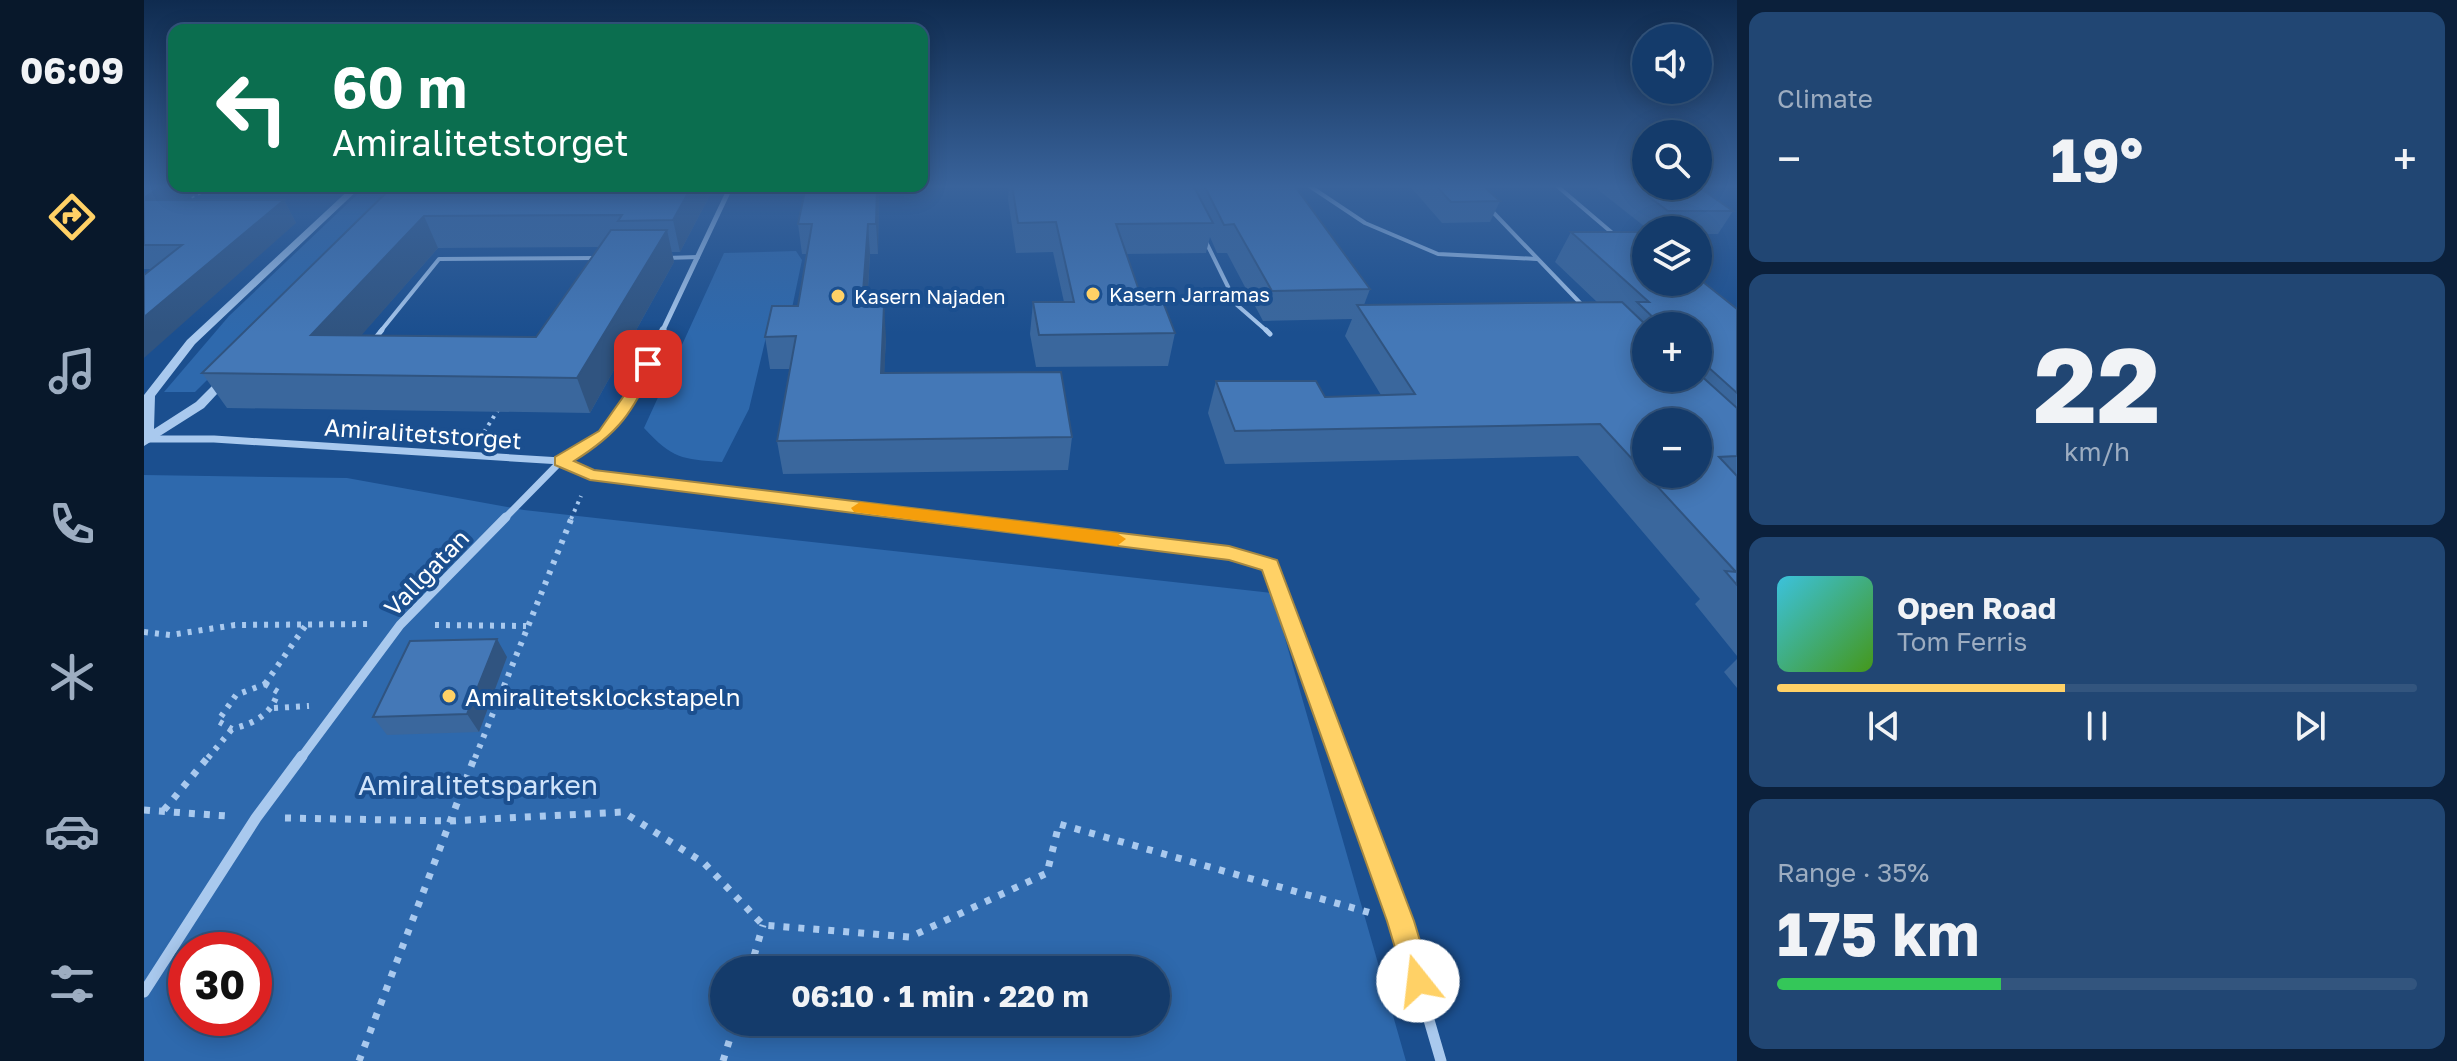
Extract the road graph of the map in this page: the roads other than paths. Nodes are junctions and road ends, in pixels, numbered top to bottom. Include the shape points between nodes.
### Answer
1 (306, 235) edge
2 (709, 235) edge
3 (1392, 235) edge
4 (1514, 235) edge
5 (1613, 235) edge
6 (1205, 238) edge
7 (1622, 242) edge
8 (698, 257) junction
9 (597, 258) junction
10 (612, 258) edge
11 (655, 258) edge
12 (1537, 259) junction
13 (589, 270) edge
14 (1589, 312) edge
15 (1270, 334) dead end
16 (370, 345) edge
17 (232, 373) edge
18 (145, 440) edge
19 (561, 461) junction
20 (144, 992) edge
21 (1441, 1061) edge

1 - 18 street via 191,342 149,396
2 - 8 street, Vallgatan
3 - 12 lane via 1438,254
4 - 12 lane
5 - 7 lane
6 - 15 lane via 1237,305
8 - 11 lane
8 - 19 street, Vallgatan via 635,391 605,434
9 - 10 lane
9 - 13 lane
9 - 16 lane via 439,259
12 - 14 lane
17 - 18 street via 200,405
18 - 19 street, Amiralitetstorget via 214,439
19 - 20 street, Vallgatan via 400,625 256,818
19 - 21 street, Amiralitetstorget via 590,475 1229,553 1270,565 1400,921

